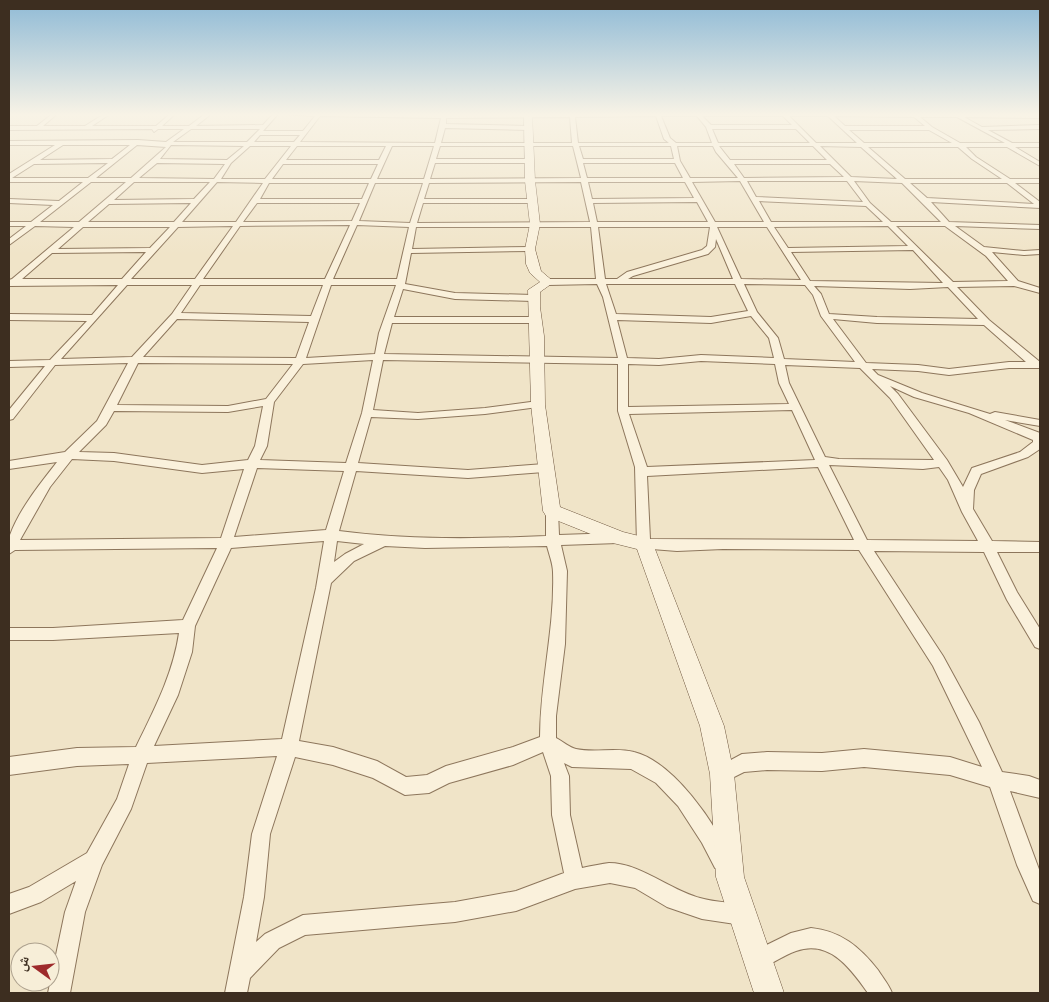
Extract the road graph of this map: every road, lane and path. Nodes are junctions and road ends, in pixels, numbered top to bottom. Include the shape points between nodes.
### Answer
1 (677, 160) edge
2 (111, 161) joint
3 (155, 161) joint
4 (432, 161) joint
5 (529, 161) joint
6 (580, 161) joint
7 (603, 161) edge
8 (880, 161) edge
9 (979, 161) edge
10 (35, 162) joint
11 (229, 162) joint
12 (283, 162) joint
13 (380, 162) joint
14 (727, 162) joint
15 (830, 162) joint
16 (9, 178) edge
17 (218, 179) junction
18 (688, 179) junction
19 (742, 179) junction
20 (849, 179) junction
21 (89, 180) junction
22 (132, 180) junction
23 (374, 180) junction
24 (583, 180) junction
25 (267, 181) junction
26 (426, 181) junction
27 (530, 181) junction
28 (902, 181) junction
29 (1040, 181) edge
30 (1009, 182) junction
31 (753, 199) junction
32 (196, 200) junction
33 (588, 200) junction
34 (698, 200) junction
35 (925, 200) junction
36 (9, 201) edge
37 (255, 201) junction
38 (364, 201) junction
39 (420, 201) junction
40 (532, 201) junction
41 (110, 202) junction
42 (60, 203) junction
43 (868, 204) junction
44 (1040, 206) edge
45 (33, 223) junction
46 (355, 223) junction
47 (9, 224) edge
48 (80, 224) junction
49 (178, 224) junction
50 (535, 224) junction
51 (594, 224) junction
52 (769, 224) junction
53 (947, 224) junction
54 (238, 225) junction
55 (413, 225) junction
56 (713, 225) junction
57 (891, 225) junction
58 (1040, 227) edge
59 (9, 243) edge
60 (915, 248) junction
61 (530, 249) junction
62 (982, 249) junction
63 (152, 250) junction
64 (786, 250) junction
65 (50, 251) junction
66 (409, 251) junction
67 (1040, 252) edge
68 (740, 281) junction
69 (125, 282) junction
70 (197, 282) junction
71 (328, 282) junction
72 (548, 282) junction
73 (601, 283) junction
74 (617, 283) junction
75 (807, 283) junction
76 (1015, 283) junction
77 (10, 284) edge
78 (400, 284) junction
79 (950, 284) junction
80 (1040, 290) edge
81 (533, 298) junction
82 (1040, 298) edge
83 (753, 313) junction
84 (175, 316) junction
85 (826, 316) junction
86 (9, 317) edge
87 (611, 317) junction
88 (94, 318) junction
89 (316, 319) junction
90 (388, 320) junction
91 (536, 320) junction
92 (986, 322) junction
93 (379, 357) junction
94 (537, 358) junction
95 (135, 360) junction
96 (623, 360) junction
97 (300, 361) junction
98 (778, 361) junction
99 (52, 363) junction
100 (9, 364) edge
101 (1039, 365) edge
102 (864, 367) junction
103 (873, 375) junction
104 (269, 402) junction
105 (538, 404) junction
106 (796, 407) junction
107 (13, 408) edge
108 (111, 408) junction
109 (973, 410) junction
110 (623, 411) junction
111 (367, 413) junction
112 (9, 417) edge
113 (1040, 423) edge
114 (1040, 438) edge
115 (69, 455) junction
116 (822, 461) junction
117 (252, 464) junction
118 (943, 464) junction
119 (9, 465) edge
120 (350, 467) junction
121 (544, 468) junction
122 (642, 472) junction
123 (552, 511) junction
124 (968, 512) junction
125 (331, 535) junction
126 (620, 538) junction
127 (553, 541) junction
128 (389, 542) junction
129 (226, 543) junction
130 (644, 544) junction
131 (864, 545) junction
132 (10, 547) edge
133 (988, 547) junction
134 (1040, 547) edge
135 (324, 580) junction
136 (188, 626) junction
137 (9, 634) edge
138 (1040, 642) edge
139 (548, 742) junction
140 (289, 747) junction
141 (141, 755) junction
142 (9, 766) edge
143 (722, 774) junction
144 (997, 780) junction
145 (1040, 789) edge
146 (94, 860) junction
147 (730, 877) junction
148 (575, 879) junction
149 (1040, 894) edge
150 (9, 904) edge
151 (742, 915) junction
152 (757, 960) junction
153 (240, 972) junction
154 (59, 993) edge
155 (236, 993) edge
156 (769, 993) edge
157 (881, 993) edge

1 - 18 street
2 - 10 street
2 - 21 street
3 - 11 street
3 - 22 street
4 - 5 street
4 - 26 street
5 - 27 street
6 - 7 street
6 - 24 street
8 - 28 street
9 - 30 street
10 - 16 street
11 - 17 street
12 - 13 street
12 - 25 street
13 - 23 street
14 - 15 street
14 - 19 street
15 - 20 street
16 - 21 street
17 - 22 street
17 - 25 street
17 - 32 street
18 - 19 street
18 - 24 street
18 - 34 street
19 - 20 street
19 - 31 street
20 - 28 street
20 - 43 street
21 - 22 street
21 - 42 street
22 - 41 street
23 - 25 street
23 - 26 street
23 - 38 street
24 - 27 street
24 - 33 street
25 - 37 street
26 - 27 street
26 - 39 street
27 - 40 street
28 - 30 street
28 - 35 street
29 - 30 street
30 - 44 street
31 - 43 street
31 - 52 street
32 - 41 street
32 - 49 street
33 - 34 street
33 - 51 street
34 - 56 street
35 - 44 street
35 - 53 street
36 - 42 street
37 - 38 street
37 - 54 street
38 - 46 street
39 - 40 street
39 - 55 street
40 - 50 street
41 - 48 street
42 - 45 street
43 - 57 street
45 - 47 street
45 - 48 street
45 - 59 street
46 - 54 street
46 - 55 street
46 - 71 street
48 - 49 street
48 - 65 street
49 - 54 street
49 - 63 street
50 - 51 street
50 - 55 street
50 - 61 street
51 - 56 street
51 - 73 street
52 - 56 street
52 - 57 street
52 - 64 street
53 - 57 street
53 - 58 street
53 - 62 street
54 - 70 street
55 - 66 street
56 - 68 street
56 - 74 street via 711,247 705,252 630,274
57 - 60 street
60 - 64 street
60 - 79 street
61 - 66 street
61 - 72 street via 536,273
62 - 67 street
62 - 76 street
63 - 65 street
63 - 69 street
64 - 75 street
65 - 77 street
66 - 78 street
68 - 74 street
68 - 75 street
68 - 83 street
69 - 70 street
69 - 77 street
69 - 88 street
70 - 71 street
70 - 84 street
71 - 78 street
71 - 89 street
72 - 73 street
72 - 81 street via 534,290
73 - 74 street
73 - 87 street
75 - 79 street
75 - 85 street via 817,294
76 - 79 street
76 - 80 street
76 - 82 street
78 - 81 street via 455,296
78 - 90 street
79 - 92 street
81 - 91 street
83 - 87 street via 711,320
83 - 98 street via 772,336
84 - 89 street
84 - 95 street
85 - 92 street
85 - 102 street
86 - 88 street
87 - 96 street
88 - 99 street
89 - 97 street
90 - 91 street
90 - 93 street
91 - 94 street
92 - 101 street
93 - 94 street
93 - 97 street
93 - 111 street
94 - 96 street
94 - 105 street
95 - 97 street
95 - 99 street
95 - 108 street
96 - 98 street via 659,362 701,358
96 - 110 street
97 - 104 street
98 - 102 street
98 - 106 street via 779,372
99 - 100 street
99 - 107 street
101 - 102 street via 949,372
102 - 103 street
103 - 109 street via 918,395
103 - 118 street via 894,396
104 - 108 street via 228,409
104 - 117 street via 261,446
105 - 111 street via 418,416
105 - 121 street
106 - 110 street
106 - 116 street
107 - 112 street
108 - 115 street via 102,423
109 - 113 street
109 - 114 street
110 - 122 street
111 - 120 street
114 - 124 street via 1036,447 1023,456 976,471 968,490
115 - 117 street via 114,457 202,469
115 - 119 street
115 - 132 street via 46,484
116 - 118 street
116 - 122 street via 781,468
116 - 131 street
117 - 120 street
117 - 129 street
118 - 124 street via 954,479
120 - 121 street via 468,474
120 - 125 street
121 - 123 street
122 - 130 street
123 - 126 street
123 - 127 street
124 - 133 street
125 - 128 street
125 - 129 street
125 - 135 street
126 - 127 street
126 - 130 street
127 - 128 street
127 - 139 street via 560,571
128 - 135 street via 359,551
129 - 132 street
129 - 136 street
130 - 131 street
130 - 143 street via 712,726
131 - 133 street
131 - 144 street via 938,660
133 - 134 street
133 - 138 street
135 - 140 street
136 - 137 street
136 - 141 street via 184,652 170,695
139 - 140 street via 513,756 474,765 429,784 405,786 376,770
139 - 147 street via 572,758 633,760 662,777 684,800 709,836
139 - 148 street via 560,776 561,815
140 - 141 street
140 - 153 street via 261,834 254,897
141 - 142 street via 77,757
141 - 146 street via 125,803
143 - 144 street via 742,763 864,758 950,766
143 - 147 street
144 - 145 street
144 - 149 street
146 - 150 street via 34,895
146 - 154 street via 75,912
147 - 151 street
148 - 151 street via 610,873 620,875 638,879 674,900 702,909
148 - 153 street via 516,901 456,912 303,925 272,941
151 - 152 street
152 - 156 street
152 - 157 street via 810,938 835,943 854,958
153 - 155 street

